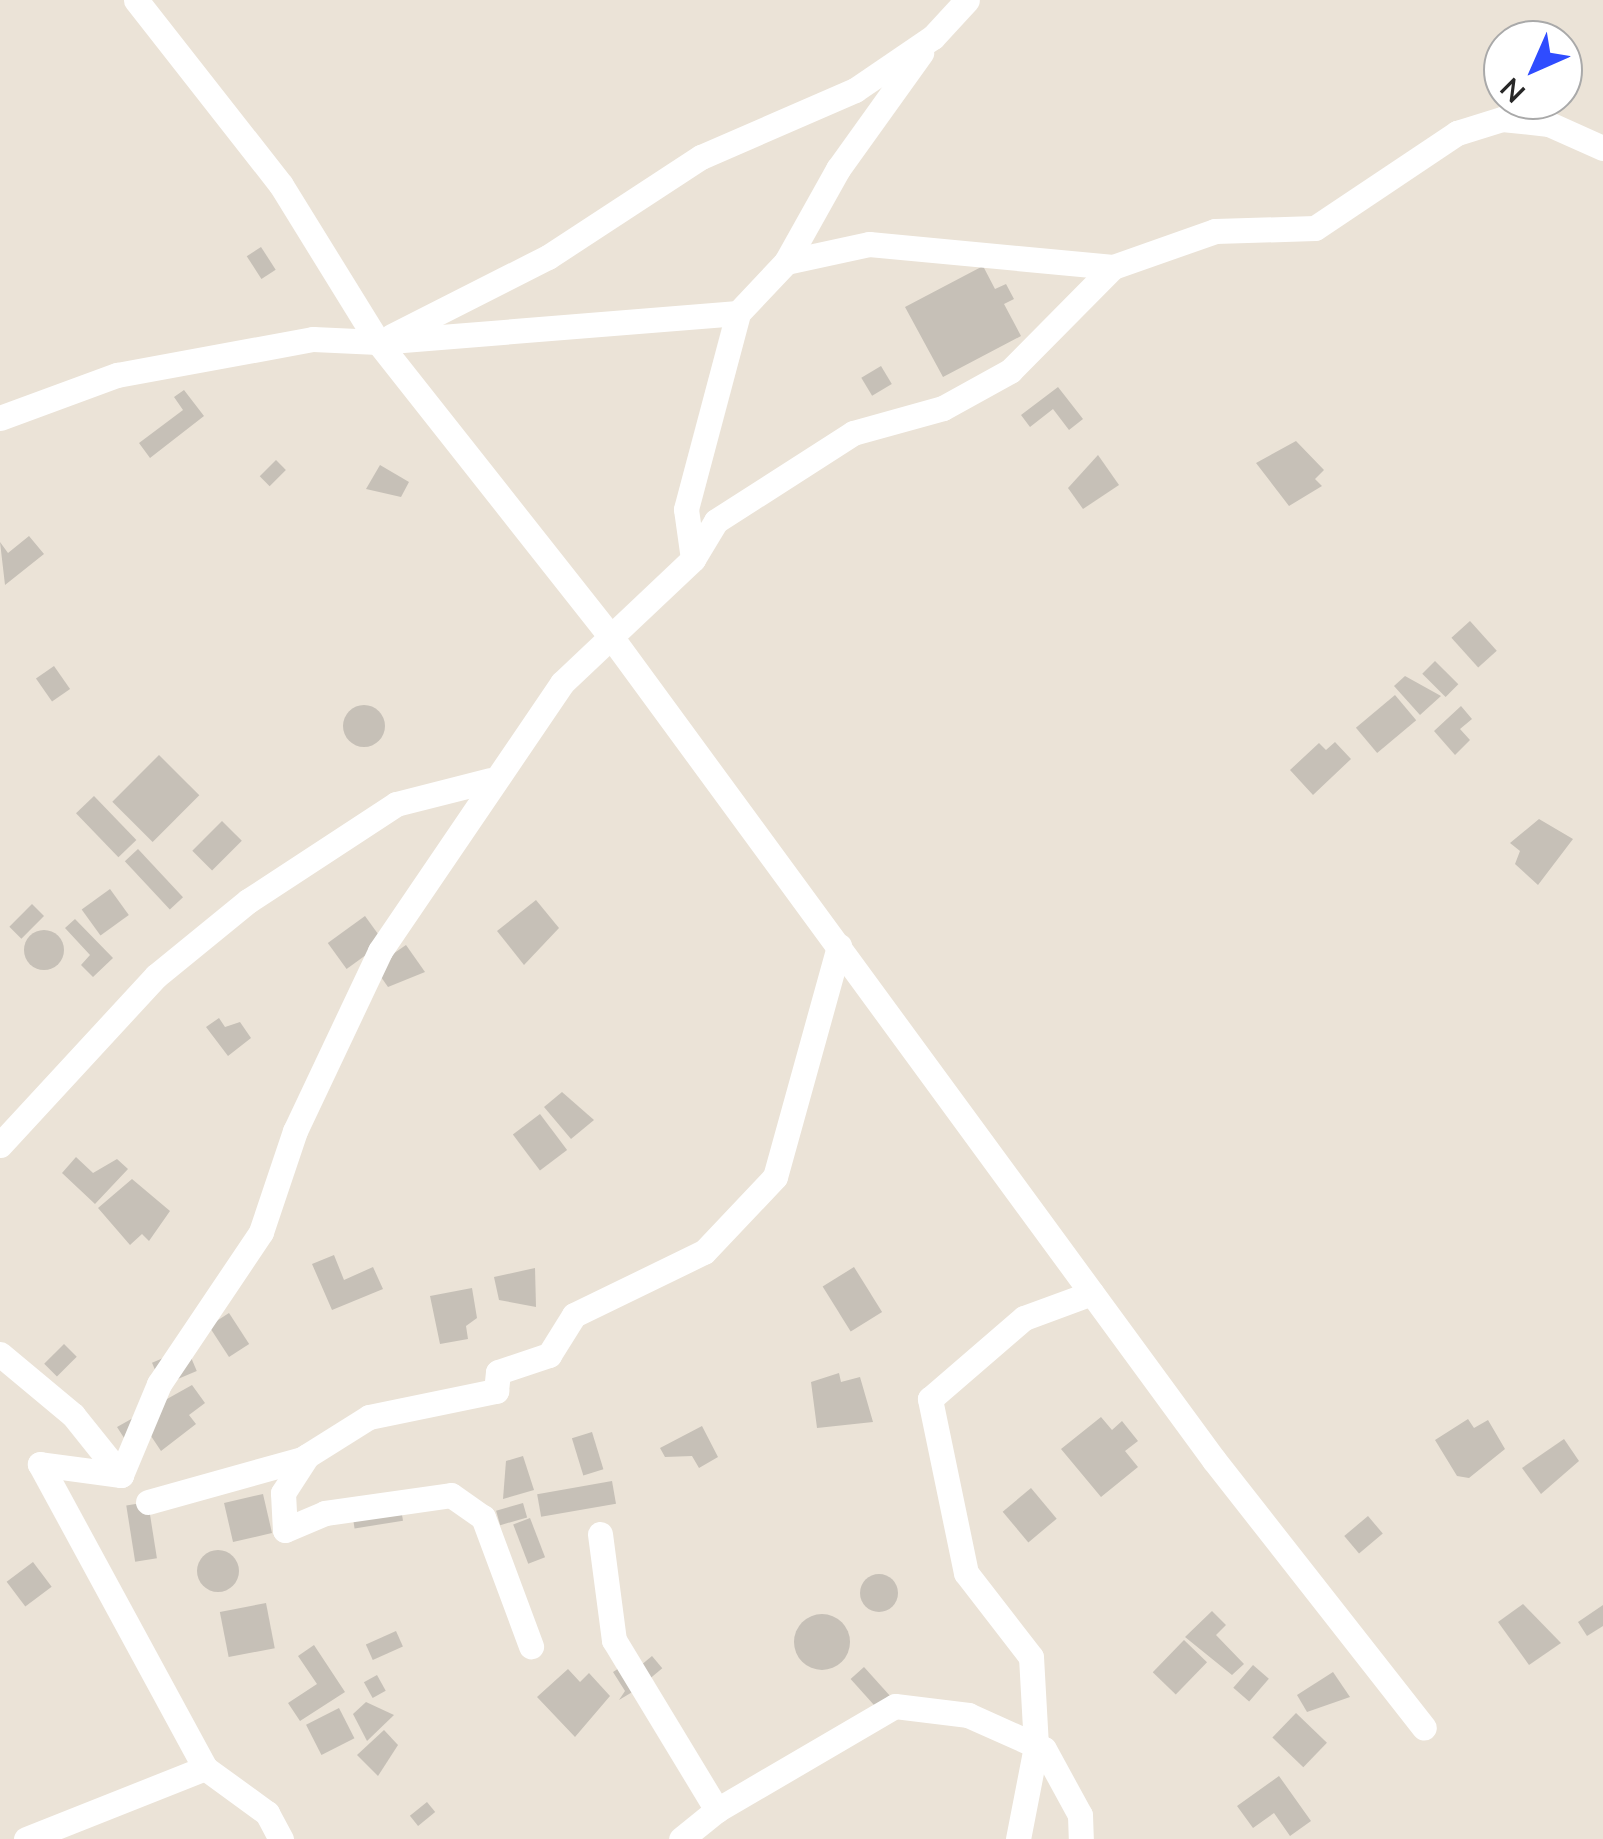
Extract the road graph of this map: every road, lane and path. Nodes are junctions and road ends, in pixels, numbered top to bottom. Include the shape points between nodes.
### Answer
1 (136, 0) edge
2 (967, 0) edge
3 (933, 37) junction
4 (1603, 148) edge
5 (786, 262) junction
6 (1113, 267) junction
7 (738, 314) junction
8 (378, 342) junction
9 (0, 418) edge
10 (693, 559) junction
11 (609, 634) junction
12 (490, 780) junction
13 (839, 946) junction
14 (0, 1146) edge
15 (1092, 1293) junction
16 (0, 1354) edge
17 (307, 1456) junction
18 (122, 1475) junction
19 (148, 1502) dead end
20 (600, 1534) dead end
21 (531, 1646) dead end
22 (1424, 1728) dead end
23 (1036, 1746) junction
24 (205, 1768) junction
25 (717, 1810) junction
26 (26, 1839) edge
27 (280, 1839) edge
28 (681, 1839) edge
29 (1018, 1839) edge
30 (1080, 1839) edge

1 - 8 street via 281,185
2 - 3 street
3 - 5 street via 838,169
3 - 8 street via 855,90 701,156 548,257
4 - 6 street via 1549,124 1502,119 1457,133 1314,228 1216,231
5 - 6 street via 869,244
5 - 7 street
6 - 10 street via 1010,371 943,408 853,433 716,520
7 - 8 street
7 - 10 street via 686,510
8 - 9 street via 313,339 188,360
8 - 11 street
10 - 11 street
11 - 12 street
11 - 13 street
12 - 14 street via 396,804 248,901 156,976
12 - 18 street via 380,951 295,1132 261,1232 159,1384
13 - 15 street
13 - 17 street via 775,1176 704,1252 574,1315 549,1356 498,1372 496,1391 369,1417
15 - 22 street
15 - 23 street via 1024,1318 930,1400 966,1572 1031,1657
16 - 18 street via 73,1415
17 - 19 street
17 - 21 street via 284,1493 285,1530 324,1514 451,1496 483,1517
18 - 24 street via 40,1464
20 - 25 street via 614,1640
23 - 25 street via 968,1715 895,1706
23 - 29 street
23 - 30 street via 1080,1815
24 - 26 street
24 - 27 street via 267,1814
25 - 28 street

